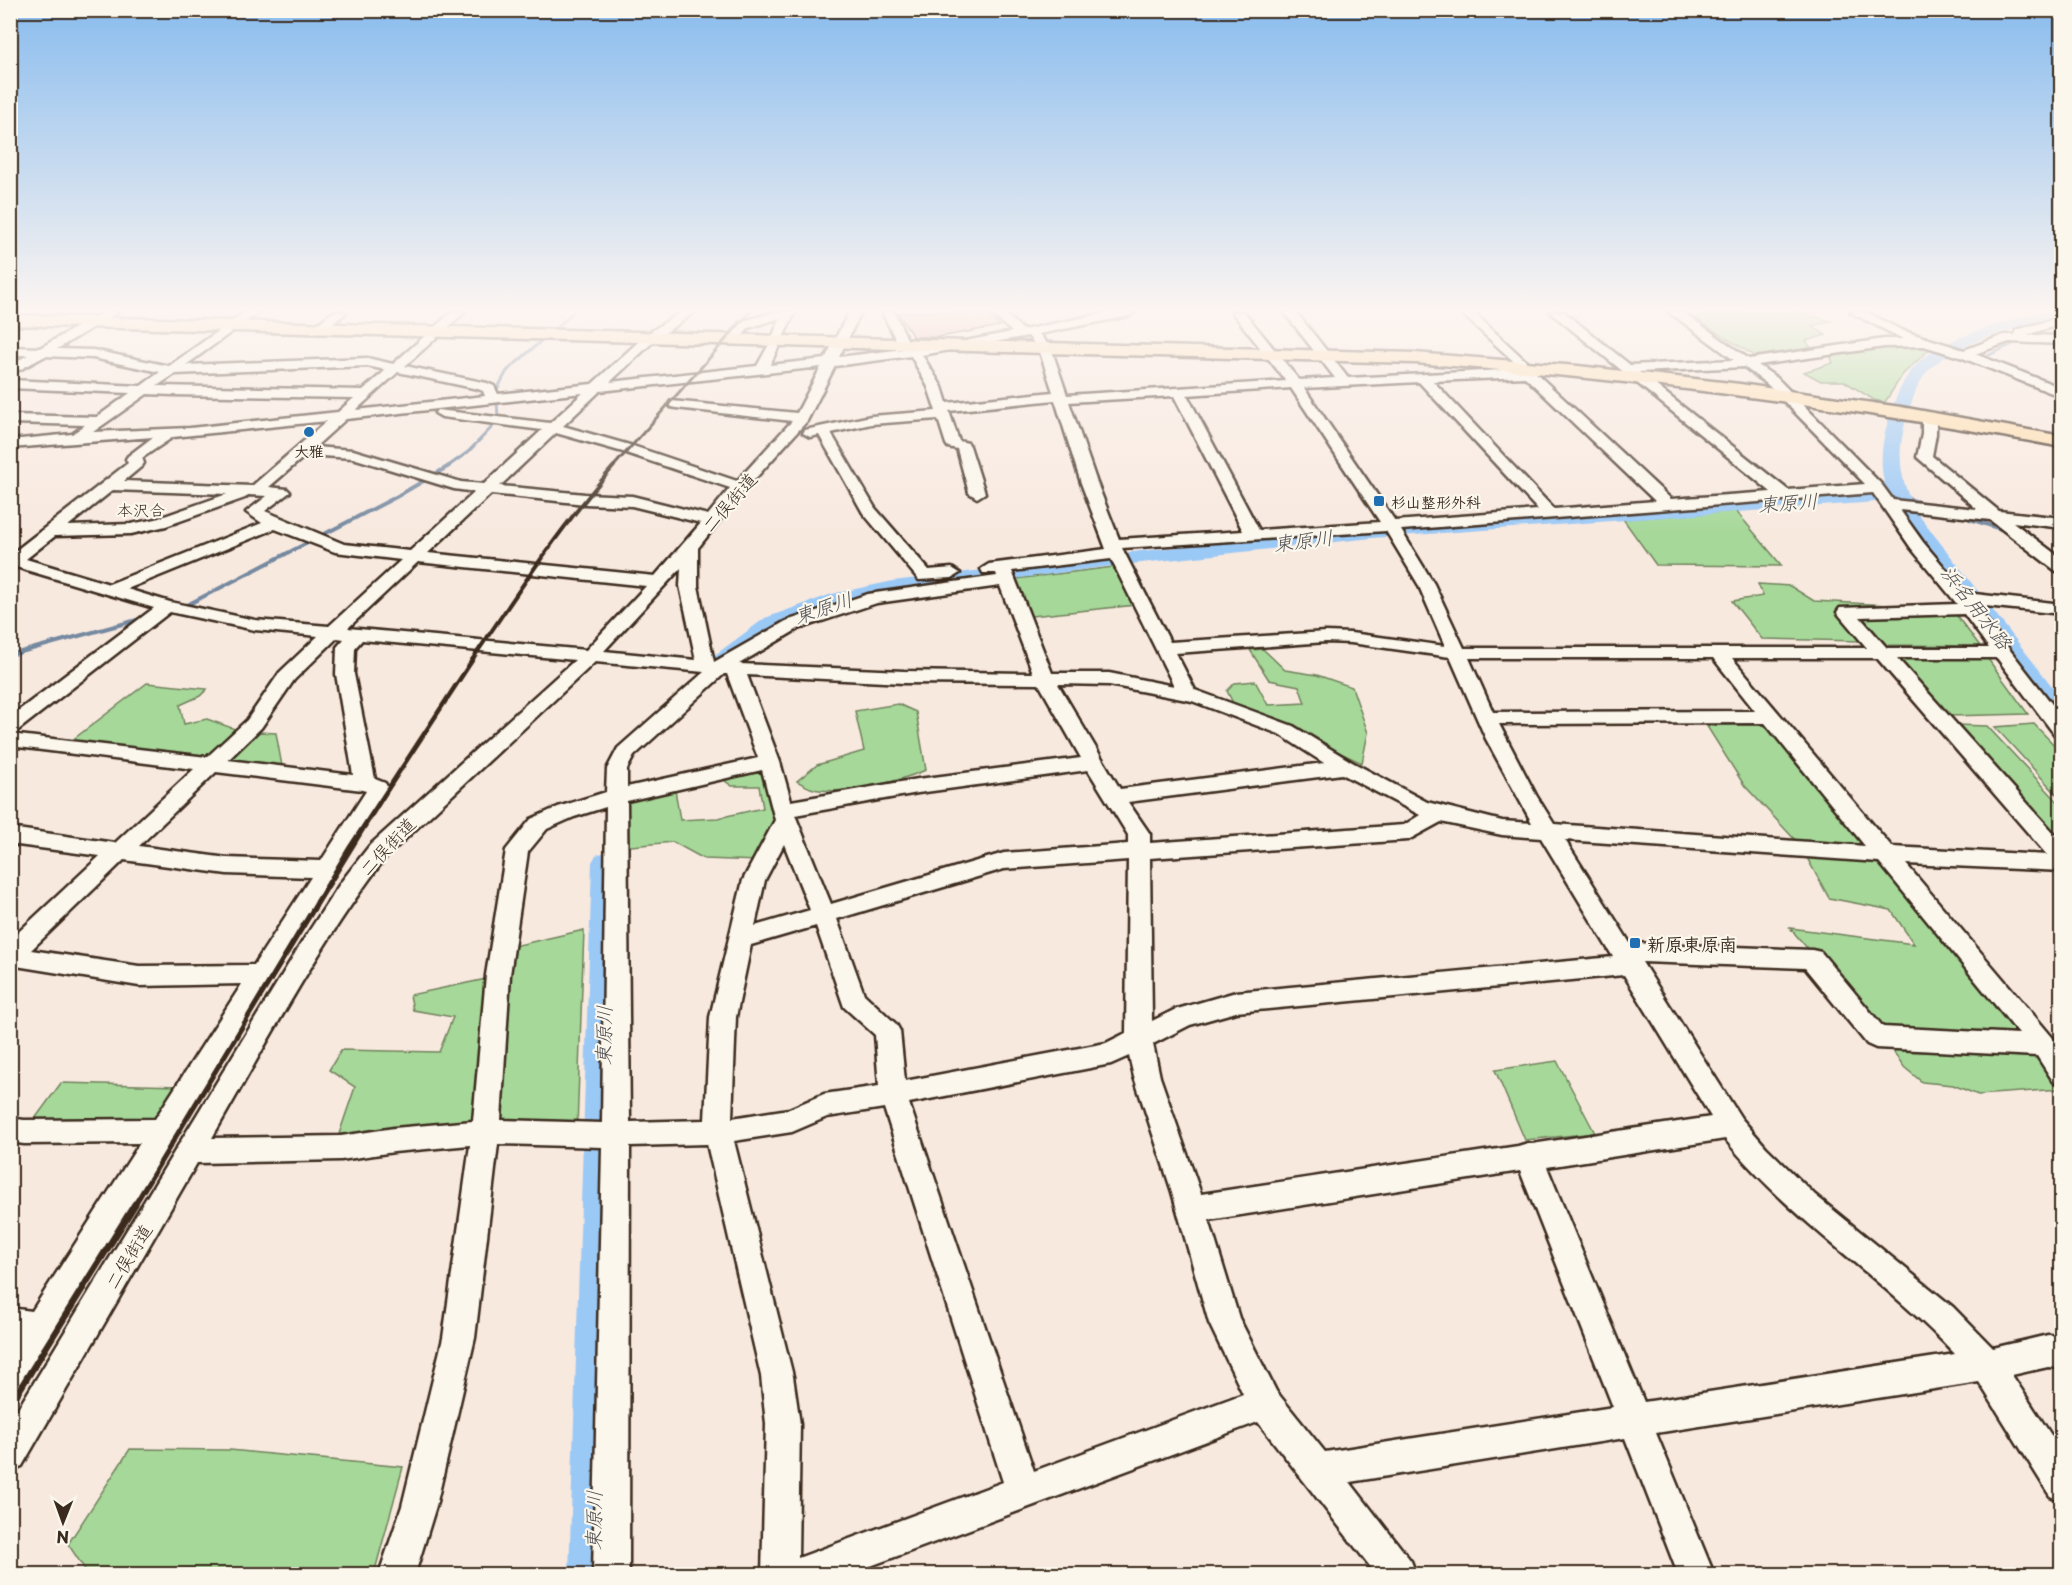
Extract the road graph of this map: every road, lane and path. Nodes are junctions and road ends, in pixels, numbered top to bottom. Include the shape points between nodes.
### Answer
1 (77, 386) edge
2 (149, 386) edge
3 (374, 386) edge
4 (482, 386) edge
5 (609, 386) edge
6 (818, 386) edge
7 (933, 386) edge
8 (1057, 386) edge
9 (1261, 386) edge
10 (1295, 386) edge
11 (1430, 386) edge
12 (1545, 386) edge
13 (1647, 386) edge
14 (1732, 386) edge
15 (1776, 386) edge
16 (2044, 386) edge
17 (599, 387) junction
18 (146, 388) junction
19 (1178, 391) junction
20 (1784, 393) junction
21 (2061, 393) edge
22 (365, 394) junction
23 (1061, 397) junction
24 (493, 399) junction
25 (676, 404) dead end
26 (405, 409) junction
27 (942, 411) junction
28 (340, 416) junction
29 (1928, 416) junction
30 (10, 419) edge
31 (100, 422) junction
32 (796, 427) junction
33 (555, 428) junction
34 (824, 432) junction
35 (170, 433) junction
36 (76, 438) junction
37 (36, 442) junction
38 (2061, 442) edge
39 (10, 444) edge
40 (303, 450) junction
41 (10, 459) edge
42 (109, 485) junction
43 (741, 487) junction
44 (1877, 488) junction
45 (254, 490) junction
46 (489, 490) junction
47 (977, 493) dead end
48 (1784, 495) junction
49 (1667, 504) junction
50 (1900, 505) junction
51 (1550, 513) junction
52 (1995, 516) junction
53 (712, 521) junction
54 (275, 523) junction
55 (2061, 523) edge
56 (55, 531) junction
57 (1394, 531) junction
58 (1253, 534) junction
59 (690, 548) junction
60 (1116, 553) junction
61 (416, 557) junction
62 (12, 562) edge
63 (2061, 567) edge
64 (1004, 574) junction
65 (659, 582) junction
66 (111, 589) junction
67 (1971, 602) junction
68 (167, 606) junction
69 (2061, 609) edge
70 (333, 632) junction
71 (357, 635) junction
72 (1163, 648) junction
73 (1457, 652) junction
74 (1717, 652) junction
75 (1880, 652) junction
76 (2003, 653) junction
77 (590, 656) junction
78 (717, 667) junction
79 (1044, 676) junction
80 (1187, 693) junction
81 (1771, 717) junction
82 (1487, 718) junction
83 (10, 727) edge
84 (2061, 731) edge
85 (10, 740) edge
86 (770, 762) junction
87 (1094, 763) junction
88 (212, 764) junction
89 (1345, 767) junction
90 (365, 783) junction
91 (1114, 797) junction
92 (611, 798) junction
93 (1438, 814) junction
94 (785, 815) junction
95 (1548, 832) junction
96 (10, 836) edge
97 (118, 851) junction
98 (1137, 851) junction
99 (1884, 855) junction
100 (2061, 857) edge
101 (2061, 863) edge
102 (329, 869) junction
103 (824, 916) junction
104 (741, 939) junction
105 (10, 955) edge
106 (1627, 958) junction
107 (262, 974) junction
108 (1139, 1040) junction
109 (2044, 1046) junction
110 (2061, 1073) edge
111 (893, 1095) junction
112 (1731, 1126) junction
113 (10, 1130) edge
114 (164, 1131) junction
115 (486, 1132) junction
116 (718, 1132) junction
117 (606, 1134) junction
118 (190, 1151) junction
119 (1528, 1155) junction
120 (1192, 1209) junction
121 (25, 1325) edge
122 (2061, 1352) edge
123 (1987, 1365) junction
124 (10, 1375) edge
125 (1264, 1403) junction
126 (1634, 1421) junction
127 (10, 1454) edge
128 (1318, 1470) junction
129 (2061, 1484) edge
130 (1024, 1493) junction
131 (397, 1575) edge
132 (610, 1575) edge
133 (780, 1575) edge
134 (802, 1575) edge
135 (1398, 1575) edge
136 (1696, 1575) edge

1 - 18 street
2 - 18 street
3 - 22 street
4 - 24 street via 489,389
5 - 17 street
6 - 32 street, 二俣街道
7 - 27 street
8 - 23 street
9 - 19 street
10 - 57 street
11 - 51 street
12 - 49 street
13 - 48 street
14 - 20 main road
15 - 20 street
16 - 21 street
17 - 24 street
17 - 33 street
18 - 22 street
18 - 31 street
19 - 23 street
19 - 58 street
20 - 29 main road
20 - 44 street
22 - 28 street
23 - 27 street
23 - 60 street
24 - 26 street
25 - 32 street
26 - 28 street
26 - 33 street
27 - 34 street via 871,420
27 - 47 street via 953,444 963,446
28 - 35 street
28 - 40 street
29 - 38 main road
29 - 52 street via 1924,457
30 - 31 street
31 - 36 street
32 - 34 street
32 - 43 street, 二俣街道
33 - 43 street
33 - 46 street
34 - 64 street via 868,510 925,576
35 - 36 street
35 - 42 street via 137,455 137,463
36 - 37 street
37 - 39 street
37 - 41 street
40 - 45 street
40 - 46 street via 353,454 459,486
42 - 45 street
42 - 56 street
43 - 53 street, 二俣街道
44 - 48 street
44 - 50 street
45 - 54 street via 282,492 255,512
45 - 56 street via 160,523 131,529
46 - 53 street via 632,501
46 - 61 street
48 - 49 street
49 - 51 street
50 - 52 street
50 - 67 street via 1917,545
51 - 57 street
52 - 55 street
52 - 63 street
53 - 59 street, 二俣街道
54 - 61 street via 341,549
54 - 66 street
56 - 62 street
57 - 58 street
57 - 73 street via 1426,584
58 - 60 street
59 - 65 street, 二俣街道
59 - 78 street via 689,586
60 - 64 street
60 - 72 street
61 - 65 street
61 - 70 street
62 - 66 street
64 - 78 street via 874,598 828,611 792,625
64 - 79 street
65 - 77 street, 二俣街道
66 - 68 street
67 - 69 street
67 - 75 street via 1846,612
67 - 76 street
68 - 70 street via 255,625
68 - 83 street
70 - 71 street
70 - 88 street via 287,676 254,724
71 - 77 street
71 - 90 street via 346,647 345,674
72 - 73 street via 1326,637
72 - 80 street
73 - 74 street
73 - 82 street
74 - 75 street
74 - 81 street
75 - 76 street
75 - 100 street
76 - 84 street
77 - 78 street
77 - 118 street, 二俣街道 via 378,850 310,948
78 - 79 street via 904,677
78 - 86 street
78 - 92 street via 625,753
79 - 80 street via 1109,678
79 - 87 street
80 - 89 street via 1286,730
81 - 82 street
81 - 99 street
82 - 95 street
85 - 88 street
86 - 92 street
86 - 94 street
87 - 91 street
87 - 94 street via 918,786
88 - 90 street
88 - 97 street
89 - 91 street
89 - 93 street
90 - 102 street via 378,788
91 - 98 street via 1139,834
92 - 115 street via 539,824 517,850 498,975
92 - 117 street via 615,848
93 - 95 street via 1502,828
93 - 98 street via 1408,832
94 - 103 street
94 - 104 street via 754,880
95 - 99 street
95 - 106 street
96 - 97 street
97 - 102 street via 227,866
97 - 105 street
98 - 103 street via 1004,861
98 - 108 street
99 - 101 street
99 - 109 street
102 - 107 street
103 - 104 street
103 - 111 street via 853,1000 886,1031
104 - 116 street via 723,1017
105 - 107 street via 139,976
106 - 108 street via 1236,1002 1183,1017
106 - 109 street via 1812,959 1876,1037
106 - 112 street
107 - 114 street
108 - 111 street via 1111,1053
108 - 120 street via 1147,1077
109 - 110 street
111 - 116 street via 824,1106 792,1120
111 - 130 street
112 - 119 street
112 - 123 street via 1805,1204 1942,1318
113 - 114 street
114 - 121 street
115 - 117 street
115 - 118 street via 341,1148
115 - 131 street via 459,1338
116 - 117 street
116 - 133 street via 777,1376 783,1424
117 - 132 street
118 - 127 street, 二俣街道
119 - 120 street
119 - 126 street
120 - 125 street via 1225,1323
121 - 124 street
122 - 123 street via 2048,1351
123 - 126 street
123 - 129 street
125 - 128 street
125 - 130 street
126 - 128 street
126 - 136 street
128 - 135 street
130 - 134 street

